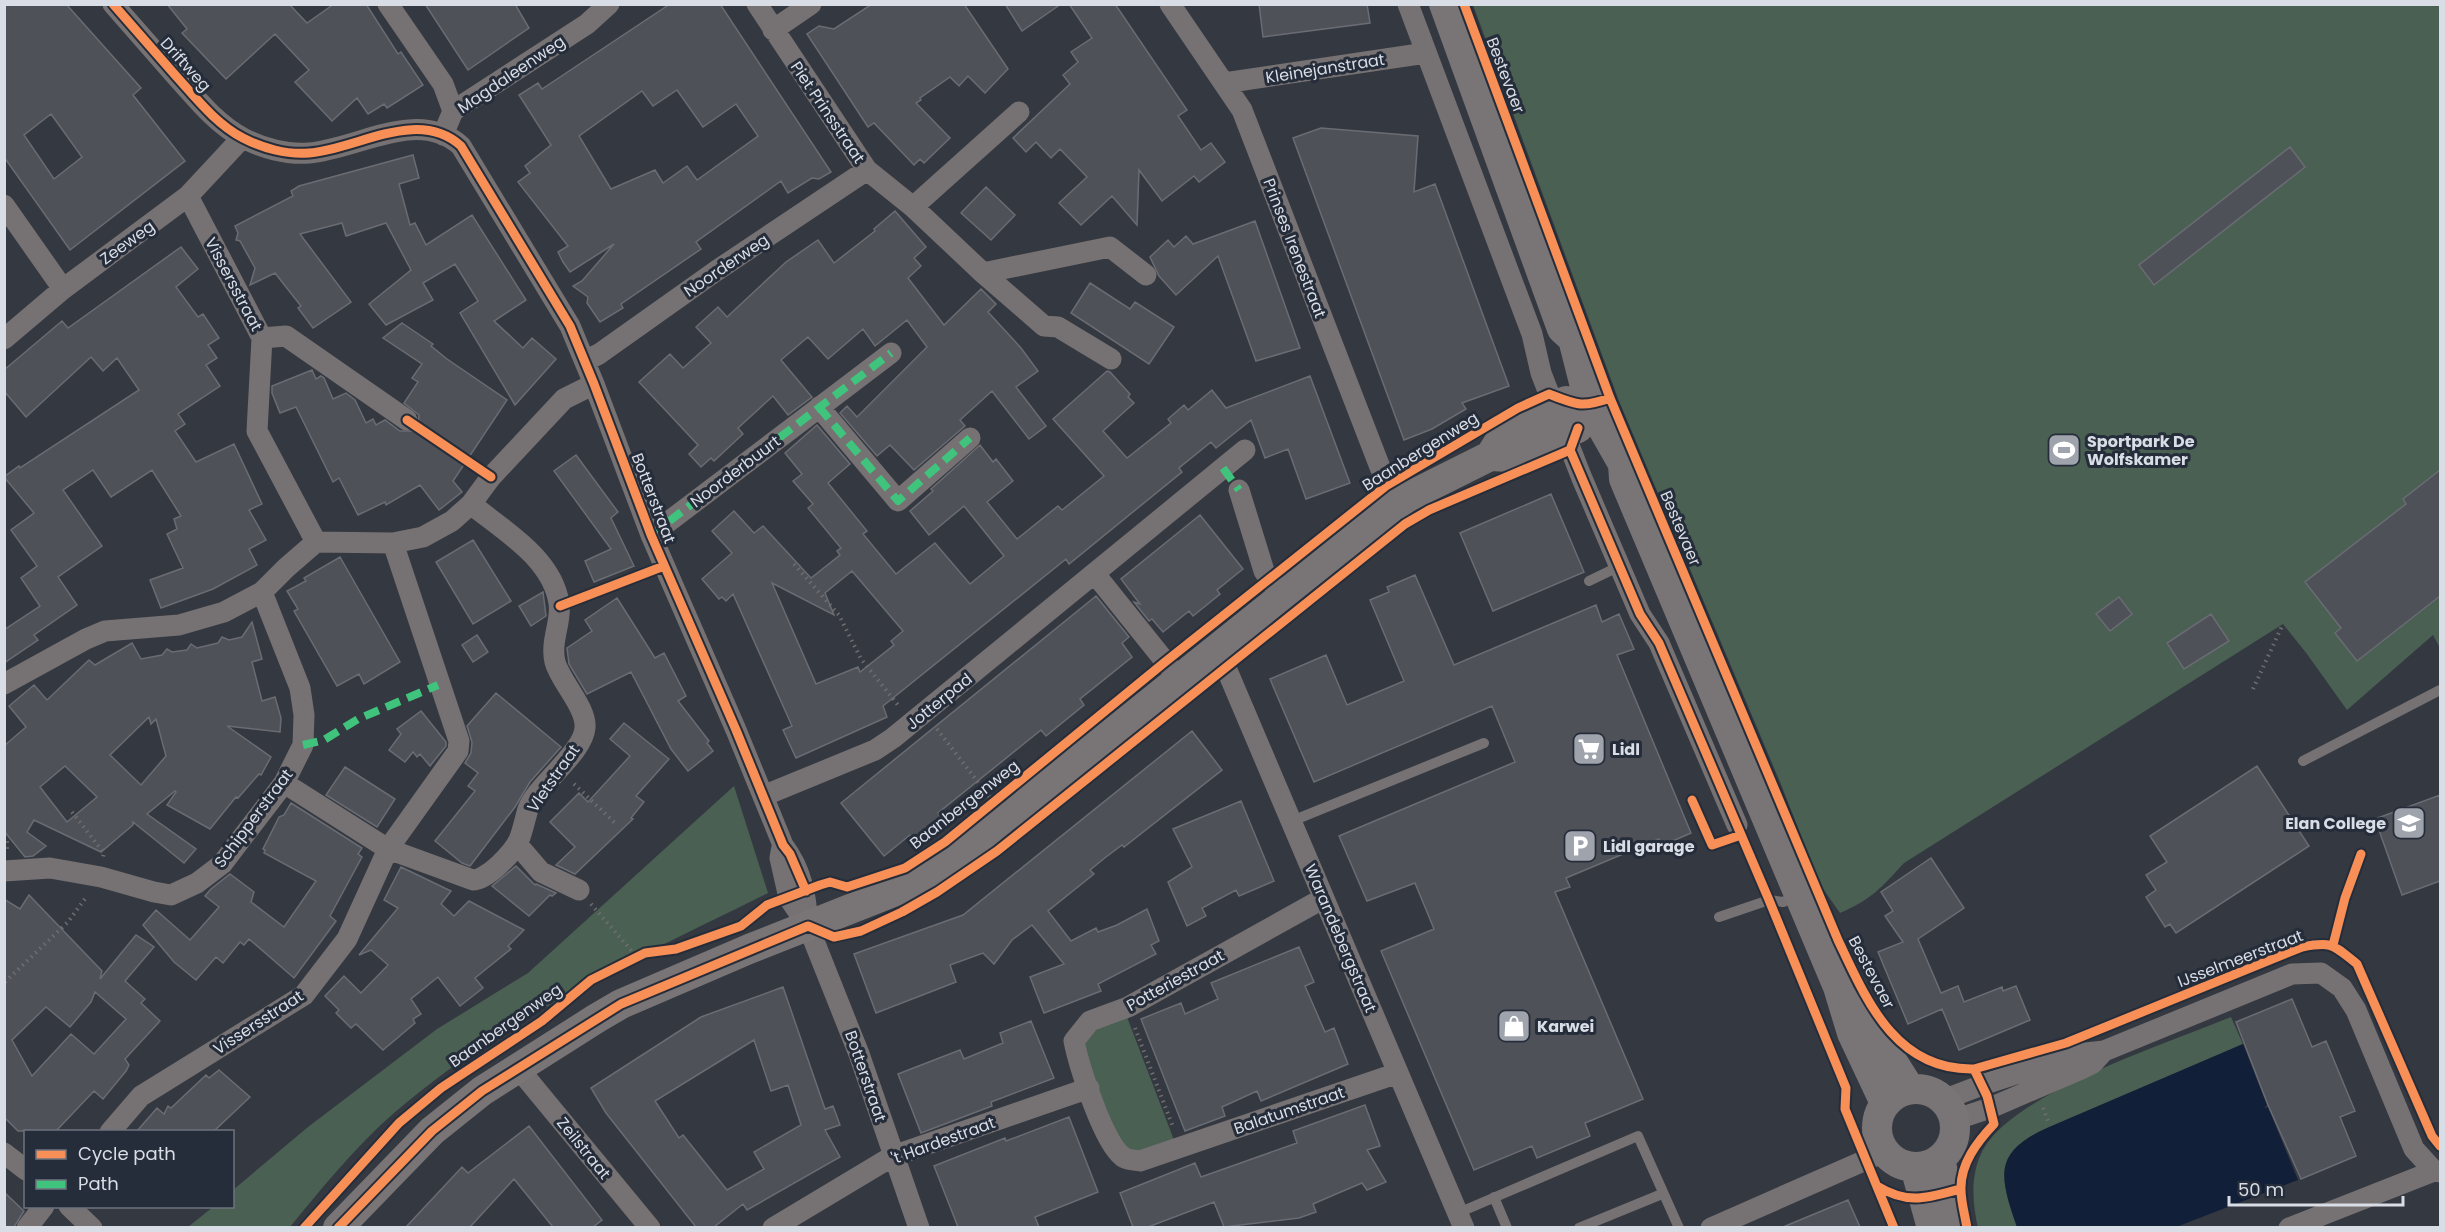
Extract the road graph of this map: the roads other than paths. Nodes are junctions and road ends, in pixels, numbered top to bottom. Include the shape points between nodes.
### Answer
1 (113, 4) edge
2 (388, 4) edge
3 (609, 4) edge
4 (757, 4) edge
5 (811, 4) edge
6 (1170, 4) edge
7 (1408, 4) edge
8 (1444, 4) edge
9 (773, 30) junction
10 (1426, 53) junction
11 (1224, 83) junction
12 (453, 111) junction
13 (1019, 112) dead end
14 (443, 135) junction
15 (242, 138) junction
16 (867, 170) junction
17 (188, 196) junction
18 (4, 206) edge
19 (914, 207) junction
20 (983, 273) junction
21 (1146, 275) dead end
22 (63, 289) junction
23 (262, 338) junction
24 (4, 339) edge
25 (891, 353) dead end
26 (1111, 359) dead end
27 (585, 361) junction
28 (594, 384) junction
29 (819, 408) junction
30 (1570, 415) junction
31 (407, 420) dead end
32 (970, 438) dead end
33 (1245, 450) dead end
34 (1239, 490) dead end
35 (471, 504) junction
36 (1395, 506) junction
37 (651, 535) junction
38 (316, 542) junction
39 (393, 543) junction
40 (1620, 566) junction
41 (1095, 574) junction
42 (1589, 581) dead end
43 (262, 592) junction
44 (1274, 612) junction
45 (1218, 649) junction
46 (1180, 680) junction
47 (4, 684) edge
48 (2440, 690) edge
49 (1484, 743) dead end
50 (2303, 761) dead end
51 (284, 783) junction
52 (1756, 793) junction
53 (763, 796) junction
54 (1724, 798) junction
55 (1292, 821) junction
56 (1737, 825) dead end
57 (517, 844) junction
58 (388, 849) junction
59 (4, 871) edge
60 (579, 890) road end
61 (1798, 895) junction
62 (1324, 898) junction
63 (1719, 917) dead end
64 (808, 926) junction
65 (518, 1068) junction
66 (1398, 1073) junction
67 (1089, 1088) junction
68 (1897, 1096) junction
69 (1949, 1110) junction
70 (111, 1130) edge
71 (1884, 1152) junction
72 (4, 1153) edge
73 (893, 1156) junction
74 (1928, 1164) junction
75 (24, 1168) edge
76 (2437, 1172) edge
77 (1662, 1194) junction
78 (1494, 1197) junction
79 (42, 1208) edge
80 (71, 1208) edge
81 (1461, 1220) edge
82 (27, 1227) edge
83 (92, 1227) edge
84 (338, 1227) edge
85 (650, 1227) edge
86 (773, 1227) edge
87 (920, 1227) edge
88 (1507, 1227) edge
89 (1579, 1227) edge
90 (1678, 1227) edge
91 (1711, 1227) edge
92 (1932, 1227) edge
93 (1956, 1227) edge
94 (2289, 1227) edge

1 - 15 street, Driftweg via 205,108
2 - 12 street via 443,84
3 - 12 street, Magdaleenweg via 587,24
4 - 9 street, Piet Prinsstraat
5 - 9 street
6 - 11 street, Prinses Irenestraat
7 - 10 street, Bestevaer
8 - 30 main road, Bestevaer via 1562,329 1573,339
9 - 16 street, Piet Prinsstraat
10 - 11 street, Kleinejanstraat
10 - 30 street, Bestevaer via 1532,334 1541,373
11 - 36 street, Prinses Irenestraat via 1242,110
12 - 14 street, Magdaleenweg
13 - 19 street
14 - 15 street via 417,129 307,153 285,152
14 - 27 street, Botterstraat via 461,146 570,326
15 - 17 street, Zeeweg
16 - 19 street, Piet Prinsstraat
16 - 27 street, Noorderweg
17 - 22 street, Zeeweg
17 - 23 street, Vissersstraat
18 - 22 street
19 - 20 street, Piet Prinsstraat
20 - 21 street via 1110,247
20 - 26 street, Piet Prinsstraat via 1044,326 1058,327
22 - 24 street, Zeeweg
23 - 31 street via 286,336
23 - 38 street, Vissersstraat via 257,431
25 - 29 street, Noorderbuurt
27 - 28 street, Botterstraat
28 - 35 street via 564,399
28 - 37 street, Botterstraat
29 - 32 street via 898,501
29 - 37 street, Noorderbuurt
30 - 36 main road, Baanbergenweg via 1510,457 1490,456
30 - 40 street, Bestevaer
30 - 52 main road, Bestevaer via 1596,421 1623,464 1624,479
33 - 41 street, Jotterpad
34 - 44 street
35 - 39 street via 452,521 423,537
35 - 57 street, Vletstraat via 536,558 552,579 560,606 553,642 556,663 583,715 585,728 579,742 529,806
36 - 44 main road, Baanbergenweg
37 - 53 street, Botterstraat
38 - 39 street
38 - 43 street
39 - 58 street, Vissersstraat via 459,741 458,751
40 - 42 lane
40 - 54 street, Bestevaer via 1640,614 1659,643
41 - 46 street
41 - 53 street, Jotterpad via 875,750
43 - 47 street via 224,612 180,625 105,632
43 - 51 street, Schipperstraat via 300,688 304,715 303,745
44 - 45 main road, Baanbergenweg
45 - 46 main road, Baanbergenweg
45 - 55 street, Warandebergstraat
46 - 64 main road, Baanbergenweg via 940,871
48 - 50 lane
49 - 55 lane
51 - 58 street
51 - 59 street, Schipperstraat via 222,864 171,895 50,868
52 - 54 street
52 - 61 main road, Bestevaer
53 - 64 street, Botterstraat via 806,891
54 - 56 street, Bestevaer
55 - 62 street, Warandebergstraat
57 - 58 street, Vletstraat via 480,880
57 - 60 street via 541,872
58 - 70 street, Vissersstraat via 347,939 304,995 141,1096
61 - 63 lane
61 - 68 main road, Bestevaer via 1838,987 1870,1026
62 - 66 street, Warandebergstraat
62 - 67 street, Potteriestraat via 1128,1007 1090,1021 1074,1041
64 - 65 main road, Baanbergenweg via 621,1004
64 - 73 street, Botterstraat via 859,1054
65 - 84 main road, Baanbergenweg via 432,1131
65 - 85 street, Zeilstraat
66 - 67 street, Balatumstraat via 1140,1161 1123,1158 1110,1143
66 - 81 street, Warandebergstraat
67 - 73 street, 't Hardestraat
68 - 69 main road via 1926,1089
68 - 71 main road via 1878,1115 1876,1128
69 - 74 main road via 1956,1128 1952,1146
69 - 76 street, IJsselmeerstraat via 1990,1108 2081,1069 2104,1051 2292,974 2321,973 2342,988 2356,1010 2414,1149
71 - 74 main road via 1908,1168
71 - 91 street
72 - 75 street
73 - 86 street, 't Hardestraat
73 - 87 street, Botterstraat
74 - 92 main road
74 - 93 main road
76 - 94 street
77 - 78 lane via 1638,1136
77 - 89 lane
77 - 90 lane
78 - 81 lane
78 - 88 lane
79 - 82 street
80 - 83 street

